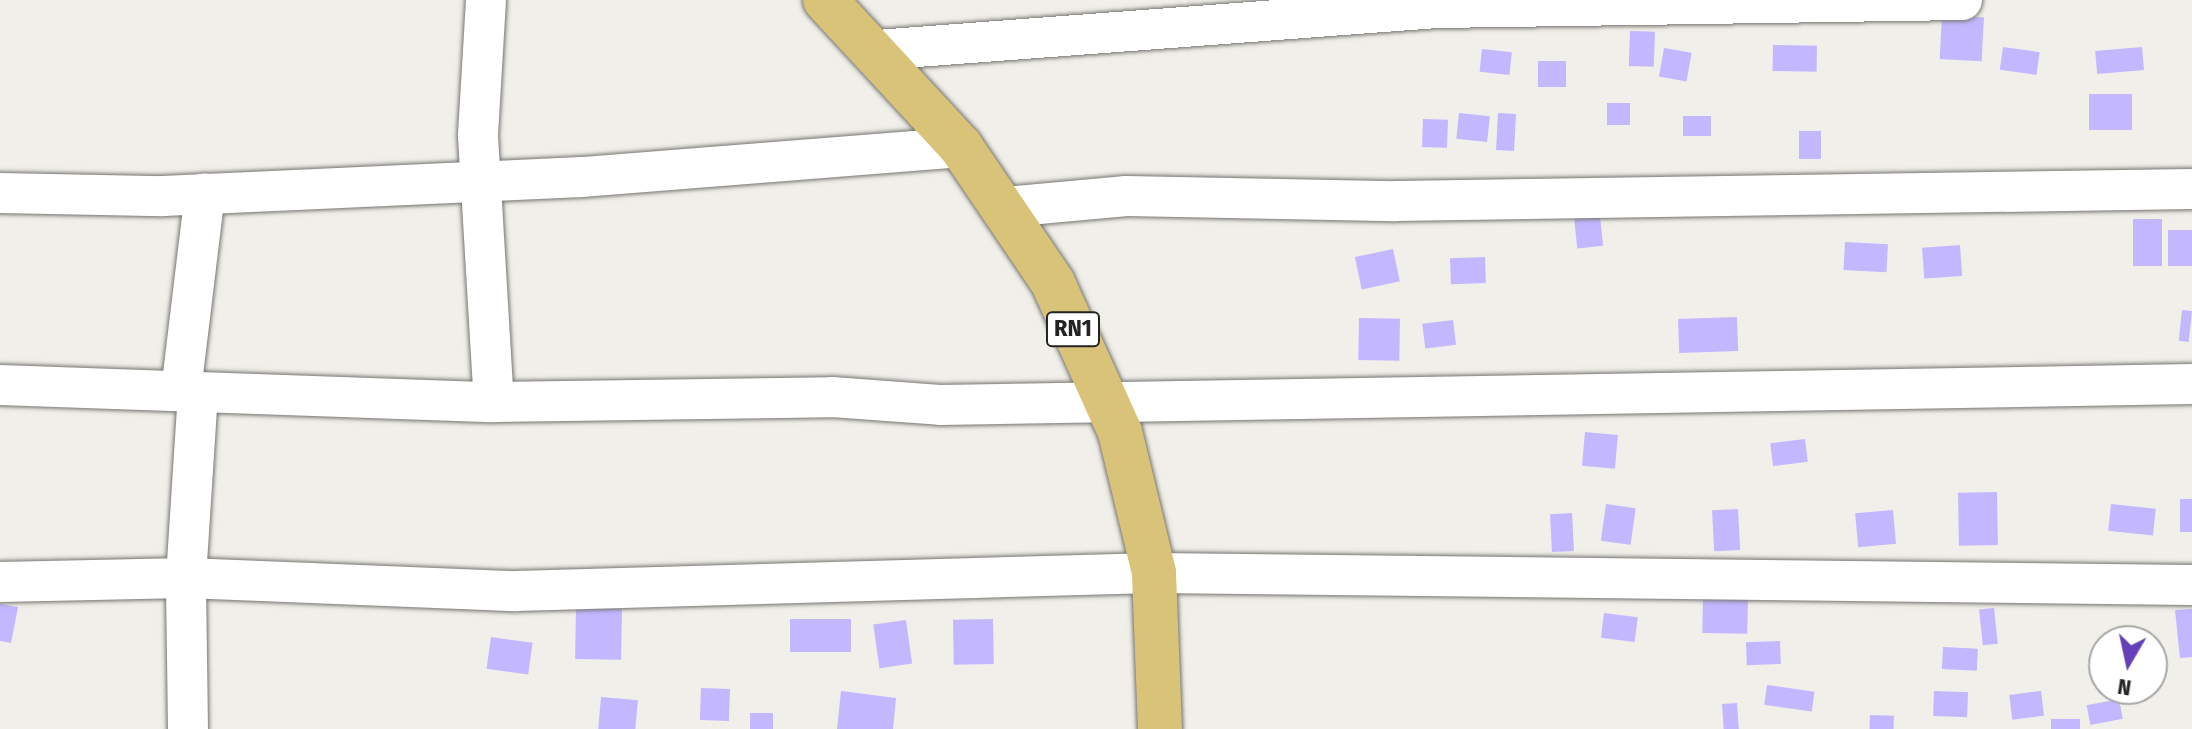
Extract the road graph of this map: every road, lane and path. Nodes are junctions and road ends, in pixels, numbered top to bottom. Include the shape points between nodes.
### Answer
1 (486, 0) edge
2 (825, 0) edge
3 (1962, 0) edge
4 (877, 50) junction
5 (961, 147) junction
6 (484, 178) junction
7 (2192, 189) edge
8 (0, 193) edge
9 (205, 193) junction
10 (1006, 207) junction
11 (2192, 384) edge
12 (0, 385) edge
13 (190, 391) junction
14 (1101, 397) junction
15 (494, 402) junction
16 (1154, 573) junction
17 (186, 578) junction
18 (0, 582) edge
19 (2192, 585) edge
20 (188, 729) edge
21 (1160, 729) edge

1 - 6 street via 478,85
2 - 4 highway, RN1
3 - 4 street via 1423,9
4 - 5 highway, RN1
5 - 6 street via 750,168
5 - 10 highway, RN1
6 - 9 street
6 - 15 street
7 - 10 street via 1396,201 1126,196
8 - 9 street
9 - 13 street
10 - 14 highway, RN1 via 1053,283
11 - 14 street
12 - 13 street
13 - 15 street
13 - 17 street
14 - 15 street via 940,405 832,397
14 - 16 highway, RN1 via 1120,432
16 - 17 street via 516,591
16 - 19 street
16 - 21 highway, RN1
17 - 18 street
17 - 20 street

